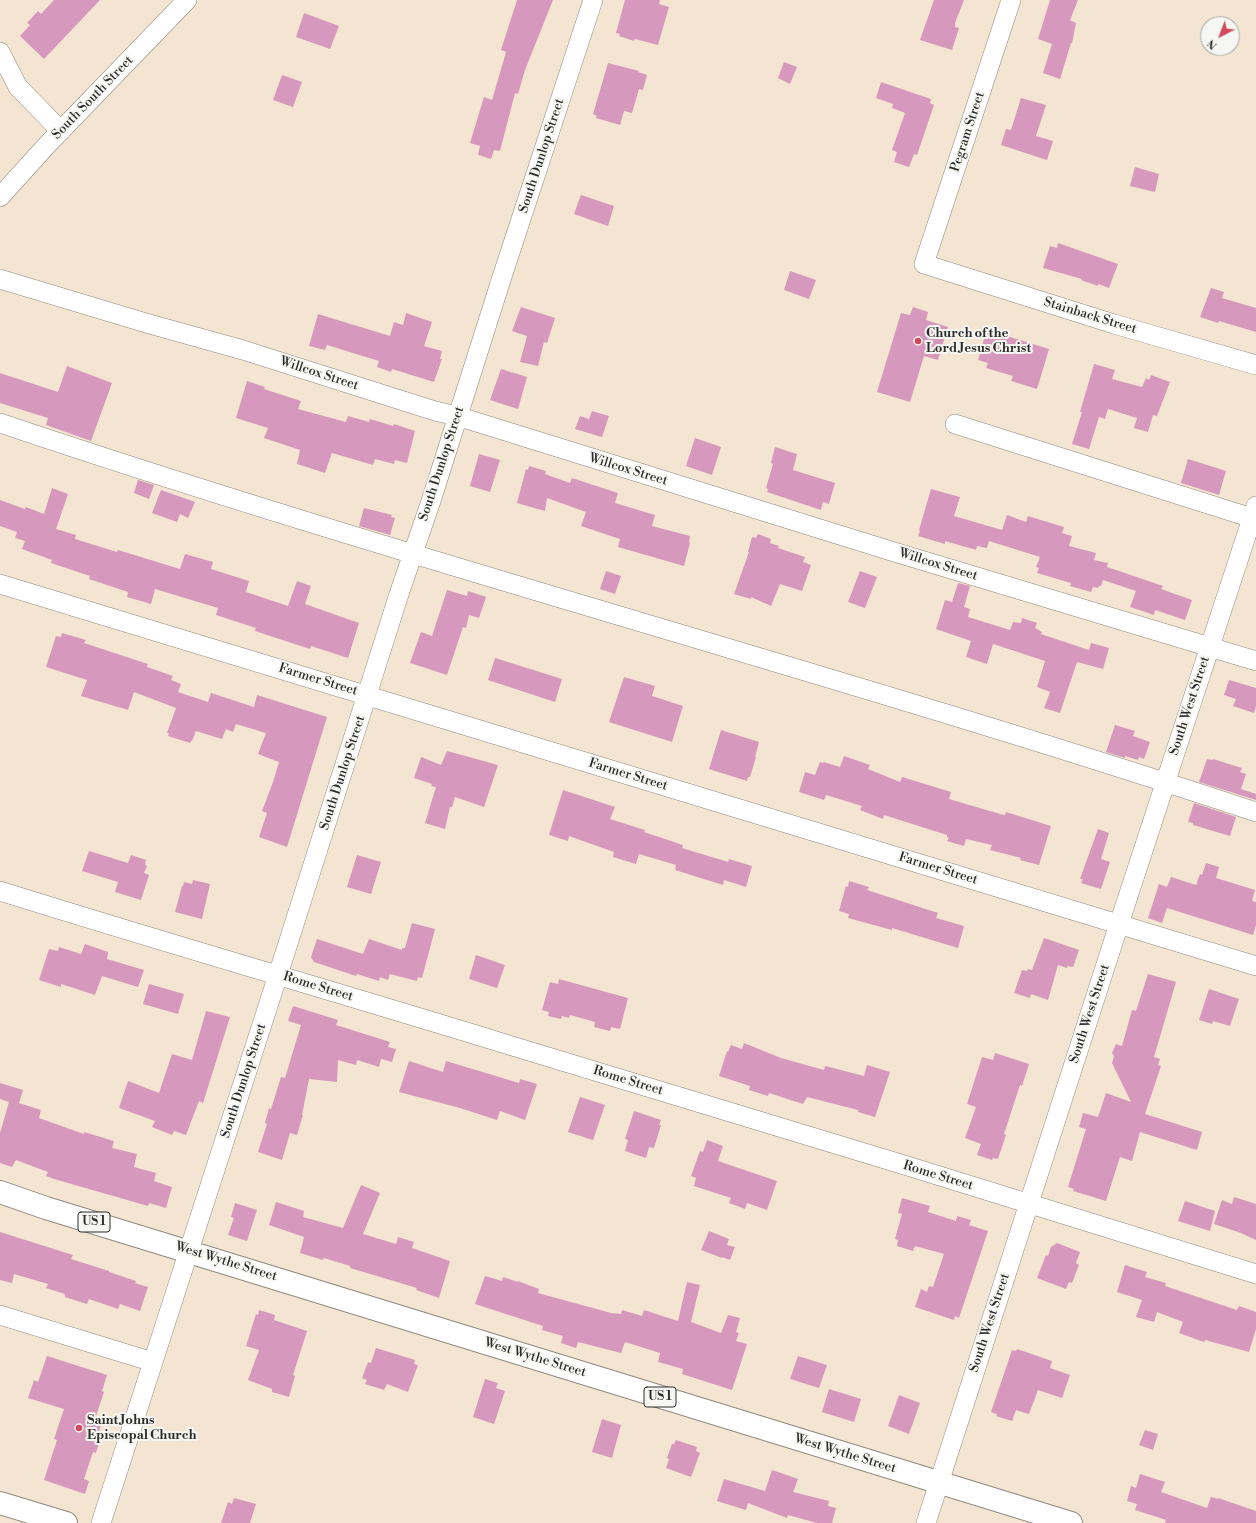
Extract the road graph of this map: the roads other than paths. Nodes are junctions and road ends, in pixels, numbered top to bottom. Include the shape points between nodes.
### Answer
1 (187, 0) edge
2 (593, 0) edge
3 (1011, 0) edge
4 (0, 52) edge
5 (61, 131) junction
6 (0, 197) edge
7 (924, 264) joint
8 (0, 279) edge
9 (1256, 365) edge
10 (457, 416) junction
11 (0, 423) edge
12 (955, 424) dead end
13 (1254, 512) edge
14 (413, 553) junction
15 (0, 584) edge
16 (1210, 647) junction
17 (1256, 661) edge
18 (367, 695) junction
19 (1165, 783) junction
20 (1256, 812) edge
21 (0, 891) edge
22 (1119, 924) junction
23 (1256, 966) edge
24 (278, 975) junction
25 (0, 1192) edge
26 (1029, 1203) junction
27 (188, 1251) junction
28 (1256, 1274) edge
29 (0, 1315) edge
30 (153, 1362) junction
31 (939, 1483) junction
32 (0, 1503) edge
33 (65, 1523) edge
34 (101, 1523) edge
35 (926, 1523) edge
36 (1071, 1523) edge

1 - 5 street, South South Street
2 - 10 street, South Dunlop Street
3 - 7 street, Pegram Street
4 - 5 street via 18,87
5 - 6 street, South South Street
7 - 9 street, Stainback Street via 1114,324
8 - 10 street, Willcox Street
10 - 14 street, South Dunlop Street
10 - 16 street, Willcox Street
11 - 14 street via 243,502
12 - 13 street
13 - 16 street, South West Street
14 - 18 street, South Dunlop Street
14 - 19 street via 986,726
15 - 18 street, Farmer Street
16 - 17 street, Willcox Street
16 - 19 street, South West Street
18 - 22 street, Farmer Street
18 - 24 street, South Dunlop Street
19 - 20 street
19 - 22 street, South West Street
21 - 24 street, Rome Street
22 - 23 street, Farmer Street
22 - 26 street, South West Street
24 - 26 street, Rome Street
24 - 27 street, South Dunlop Street
25 - 27 main road, West Wythe Street / US 1
26 - 28 street, Rome Street
26 - 31 street, South West Street
27 - 30 street, South Dunlop Street
27 - 31 main road, West Wythe Street / US 1
29 - 30 street
30 - 34 street, South Dunlop Street
31 - 35 street, South West Street
31 - 36 main road, West Wythe Street / US 1
32 - 33 main road

